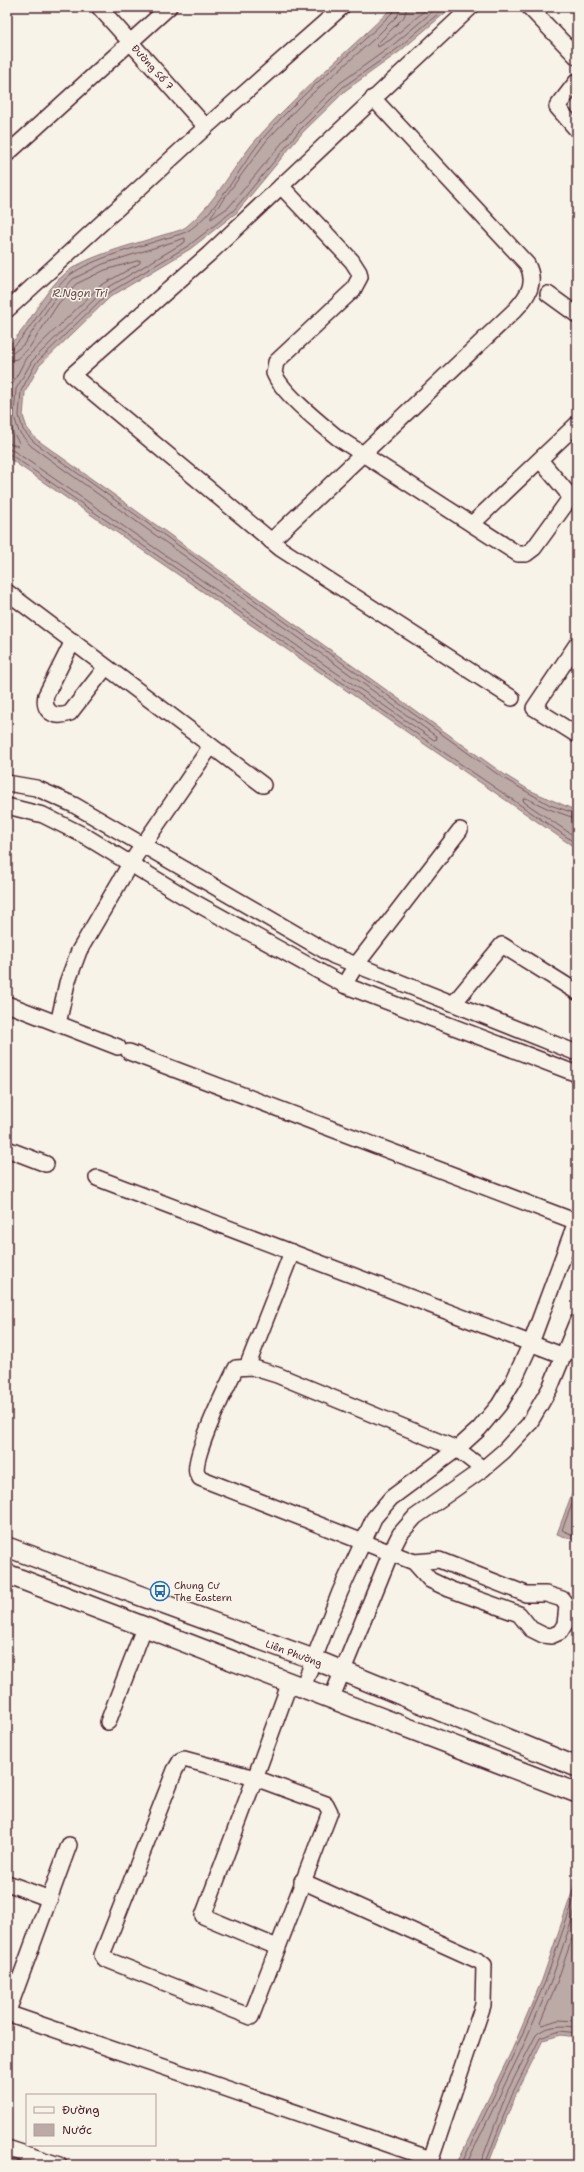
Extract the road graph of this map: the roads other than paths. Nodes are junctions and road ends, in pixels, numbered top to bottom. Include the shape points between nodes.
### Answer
1 (99, 7) edge
2 (169, 7) edge
3 (342, 7) edge
4 (471, 7) edge
5 (529, 7) edge
6 (130, 41) junction
7 (577, 58) edge
8 (577, 81) edge
9 (373, 98) junction
10 (206, 127) junction
11 (577, 130) edge
12 (7, 154) edge
13 (281, 186) junction
14 (548, 294) dead end
15 (7, 310) edge
16 (577, 315) edge
17 (577, 424) edge
18 (363, 454) junction
19 (540, 460) junction
20 (472, 524) junction
21 (271, 541) junction
22 (7, 592) edge
23 (73, 642) junction
24 (577, 644) edge
25 (106, 667) junction
26 (512, 698) dead end
27 (577, 735) edge
28 (211, 746) junction
29 (7, 783) edge
30 (264, 785) dead end
31 (7, 806) edge
32 (460, 830) dead end
33 (144, 845) junction
34 (130, 864) junction
35 (356, 965) junction
36 (344, 985) junction
37 (577, 992) edge
38 (454, 1003) junction
39 (7, 1004) edge
40 (58, 1024) junction
41 (577, 1053) edge
42 (577, 1074) edge
43 (7, 1149) edge
44 (46, 1164) dead end
45 (97, 1178) dead end
46 (577, 1221) edge
47 (292, 1252) junction
48 (577, 1322) edge
49 (531, 1343) junction
50 (564, 1356) junction
51 (247, 1367) junction
52 (456, 1449) junction
53 (483, 1469) junction
54 (362, 1542) junction
55 (7, 1547) edge
56 (390, 1552) junction
57 (414, 1562) junction
58 (7, 1574) edge
59 (144, 1628) junction
60 (313, 1659) junction
61 (342, 1672) junction
62 (297, 1685) junction
63 (332, 1697) junction
64 (108, 1722) dead end
65 (577, 1767) edge
66 (255, 1778) junction
67 (576, 1792) edge
68 (69, 1845) dead end
69 (302, 1881) junction
70 (7, 1883) edge
71 (50, 1899) junction
72 (277, 1947) junction
73 (7, 2013) edge
74 (7, 2148) edge
75 (430, 2162) edge
76 (60, 2165) edge

1 - 6 street, Đường Số 7
2 - 6 street
3 - 10 street
4 - 9 street
5 - 7 street
6 - 10 street, Đường Số 7
6 - 12 street
8 - 11 street via 557,107
9 - 13 street
9 - 18 street via 527,264 532,280 526,297 515,310
10 - 15 street
13 - 18 street via 352,261 360,277 353,290 280,357 274,372 280,383 314,418
13 - 21 street via 209,254 72,375
14 - 16 street
17 - 19 street
18 - 20 street
18 - 21 street
19 - 20 street
19 - 20 street via 568,496 565,505 530,552 518,554
21 - 26 street via 291,557
22 - 23 street
23 - 25 street
23 - 25 street via 44,703 55,715 63,716 70,713
24 - 27 street via 534,708
25 - 28 street
28 - 30 street
28 - 33 street
29 - 33 street via 36,788 68,802
31 - 34 street via 43,815 85,836
32 - 35 street
33 - 34 street
33 - 35 street via 334,956
34 - 36 street
34 - 40 street via 79,951 67,983
35 - 36 street
35 - 38 street
36 - 42 street
37 - 38 street via 502,945
38 - 41 street
39 - 40 street
40 - 46 street
43 - 44 street
45 - 47 street
46 - 49 street
47 - 49 street
47 - 51 street
48 - 50 street
49 - 50 street
49 - 52 street via 499,1405 479,1429
50 - 53 street via 550,1388 529,1424
51 - 52 street via 277,1376
51 - 54 street via 236,1368 219,1401 196,1466 196,1473 200,1478
52 - 53 street
52 - 54 street via 391,1498 374,1518
53 - 56 street via 415,1517 400,1534
54 - 56 street
54 - 60 street
55 - 60 street, Liên Phường
56 - 57 street
56 - 61 street
57 - 57 street via 430,1580 519,1614 531,1629 543,1635 552,1636 560,1632 565,1624 567,1606 562,1599 546,1594 526,1594 439,1560
58 - 59 street
59 - 62 street
59 - 64 street
60 - 61 street, Liên Phường
60 - 62 street
61 - 63 street
61 - 65 street, Liên Phường
62 - 63 street
62 - 66 street
63 - 67 street
66 - 69 street via 326,1804 330,1808
66 - 72 street via 204,1916
66 - 72 street via 181,1760 102,1955 105,1959 251,2017
68 - 71 street
69 - 72 street
69 - 75 street via 484,1965 484,2005
70 - 71 street
71 - 73 street
73 - 75 street
74 - 76 street

